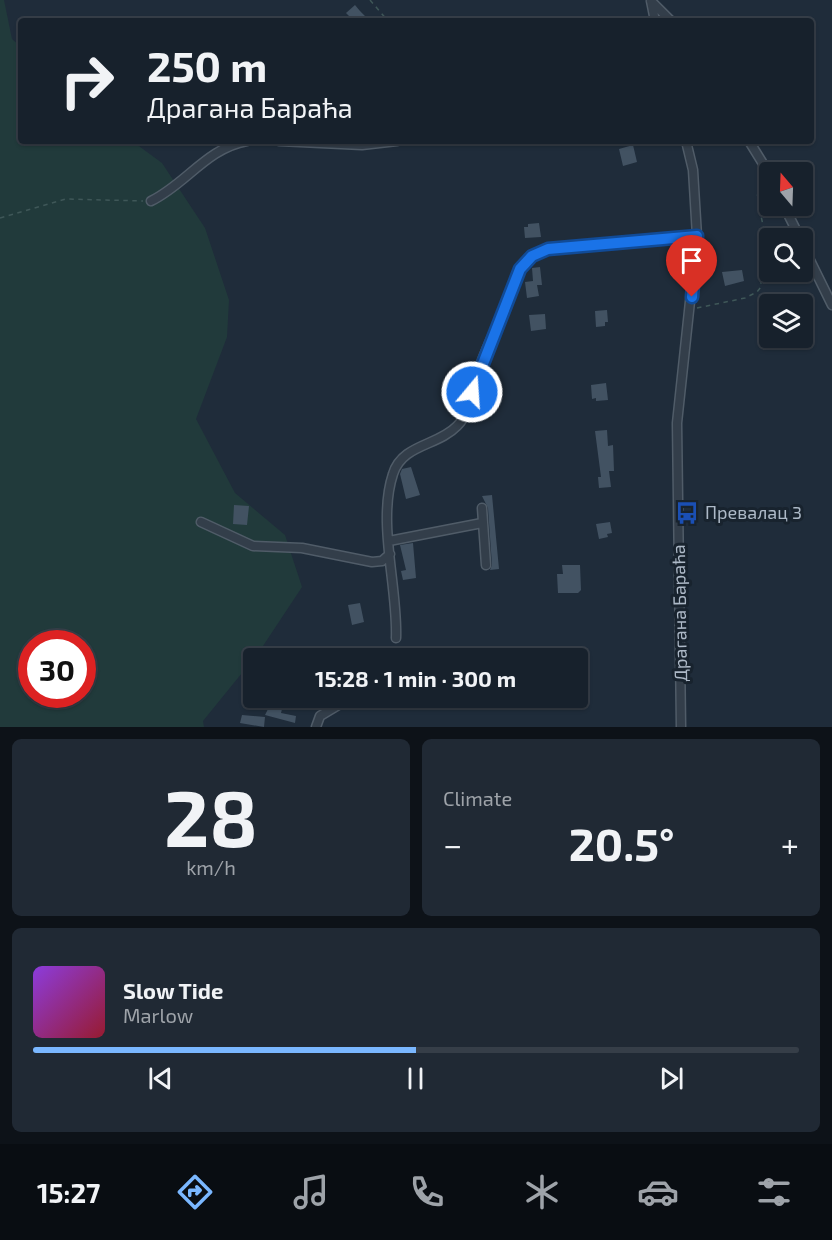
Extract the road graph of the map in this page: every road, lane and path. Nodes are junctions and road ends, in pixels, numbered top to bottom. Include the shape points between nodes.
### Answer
1 (370, 0) edge
2 (651, 0) edge
3 (385, 18) edge
4 (654, 18) edge
5 (668, 18) edge
6 (233, 144) edge
7 (341, 144) edge
8 (371, 144) edge
9 (687, 144) edge
10 (751, 144) edge
11 (762, 162) edge
12 (759, 185) edge
13 (151, 201) joint
14 (759, 206) edge
15 (761, 216) edge
16 (0, 218) edge
17 (697, 236) junction
18 (813, 266) edge
19 (832, 305) edge
20 (690, 309) junction
21 (482, 508) dead end
22 (201, 522) dead end
23 (482, 524) junction
24 (389, 541) junction
25 (390, 554) junction
26 (486, 565) dead end
27 (396, 638) dead end
28 (333, 708) edge
29 (316, 727) edge
30 (681, 727) edge

1 - 3 path
2 - 4 street
2 - 5 street
6 - 13 street via 216,152 179,184
7 - 8 street
9 - 17 street, Драгана Бараћа via 694,179
10 - 11 street
12 - 14 path
13 - 16 path via 66,199
15 - 20 path via 767,244 761,287 752,296
17 - 20 street, Драгана Бараћа
17 - 24 street via 548,249 532,256 520,269 457,427 405,454 396,463
18 - 19 street
20 - 30 street, Драгана Бараћа via 677,423
21 - 23 street
22 - 25 street via 252,546 302,548 372,562 382,561
23 - 24 street
23 - 26 street
24 - 25 street
25 - 27 street
28 - 29 street via 320,716

